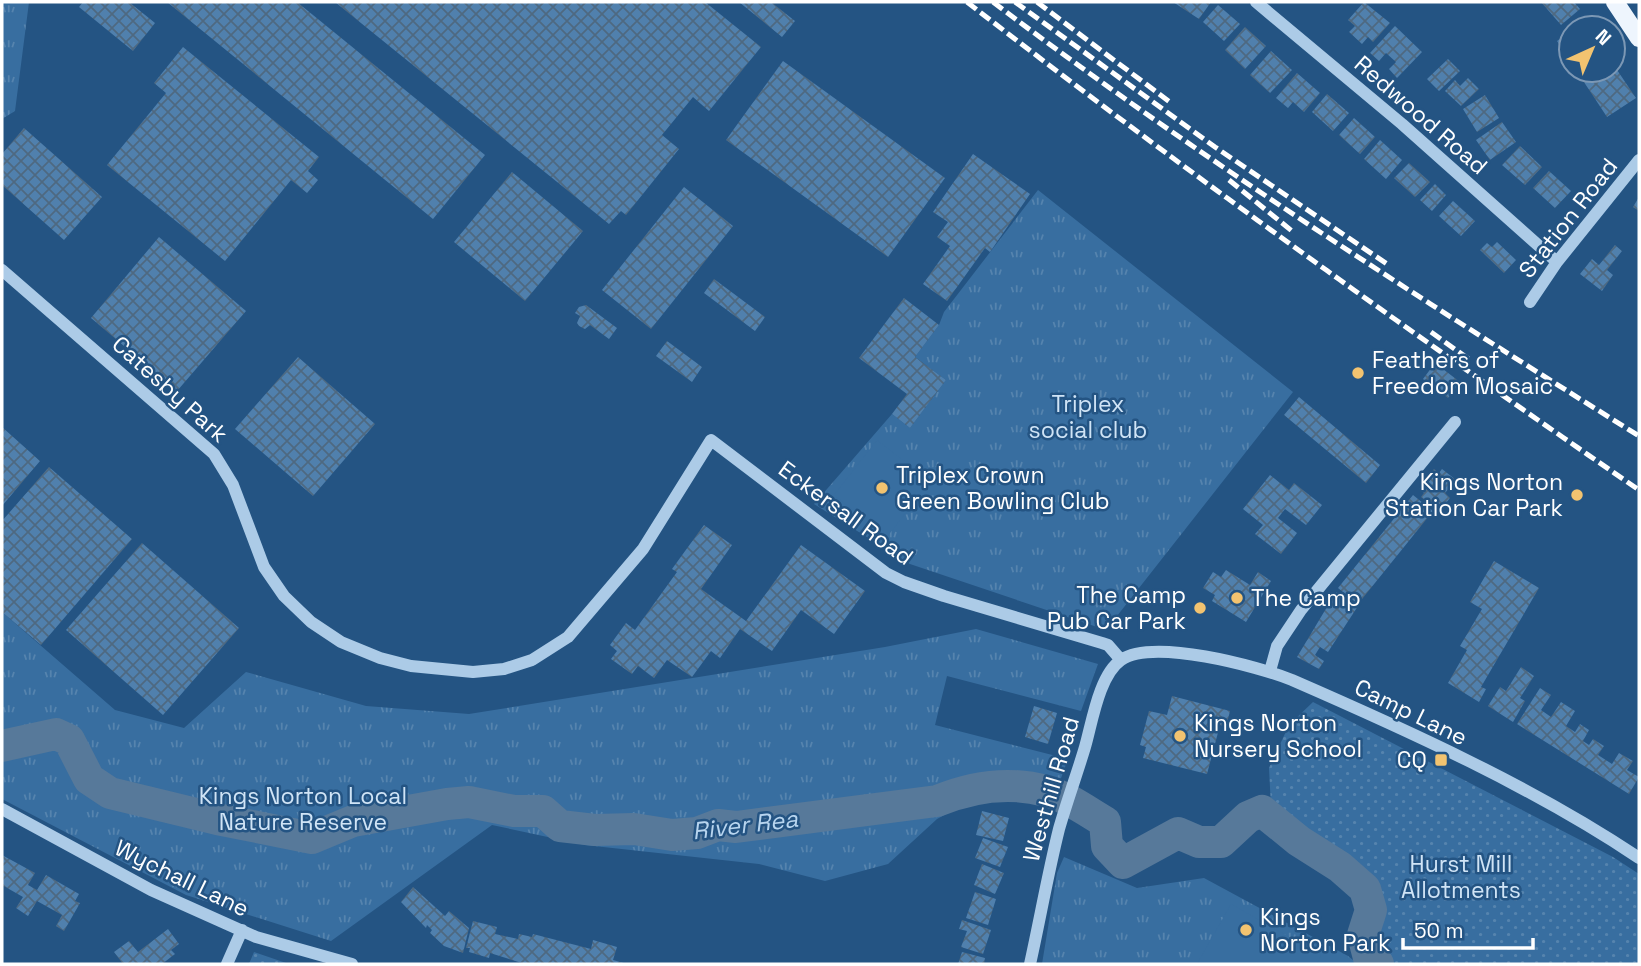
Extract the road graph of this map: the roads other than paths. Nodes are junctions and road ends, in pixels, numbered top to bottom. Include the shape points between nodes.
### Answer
1 (1256, 2) edge
2 (1615, 2) edge
3 (1639, 38) edge
4 (1639, 160) edge
5 (1557, 262) junction
6 (2, 270) edge
7 (1530, 302) dead end
8 (1455, 422) dead end
9 (711, 440) joint
10 (1121, 660) junction
11 (1270, 671) junction
12 (2, 810) edge
13 (1639, 858) edge
14 (242, 930) junction
15 (227, 964) edge
16 (352, 964) edge
17 (1031, 964) edge

1 - 5 street, Redwood Road
2 - 3 main road
4 - 5 street, Station Road
5 - 7 street, Station Road
6 - 9 street, Catesby Park via 214,454 233,485 264,567 292,606 341,642 395,662 446,671 488,671 532,660 558,645 643,550
8 - 11 street via 1301,610 1277,646
9 - 10 street, Eckersall Road via 886,573 923,589 1105,643
10 - 11 street, Camp Lane via 1148,652 1213,658
10 - 17 street, Westhill Road via 1104,681 1060,827
11 - 13 street, Camp Lane via 1499,778
12 - 14 street, Wychall Lane via 151,890
14 - 15 street
14 - 16 street, Wychall Lane

